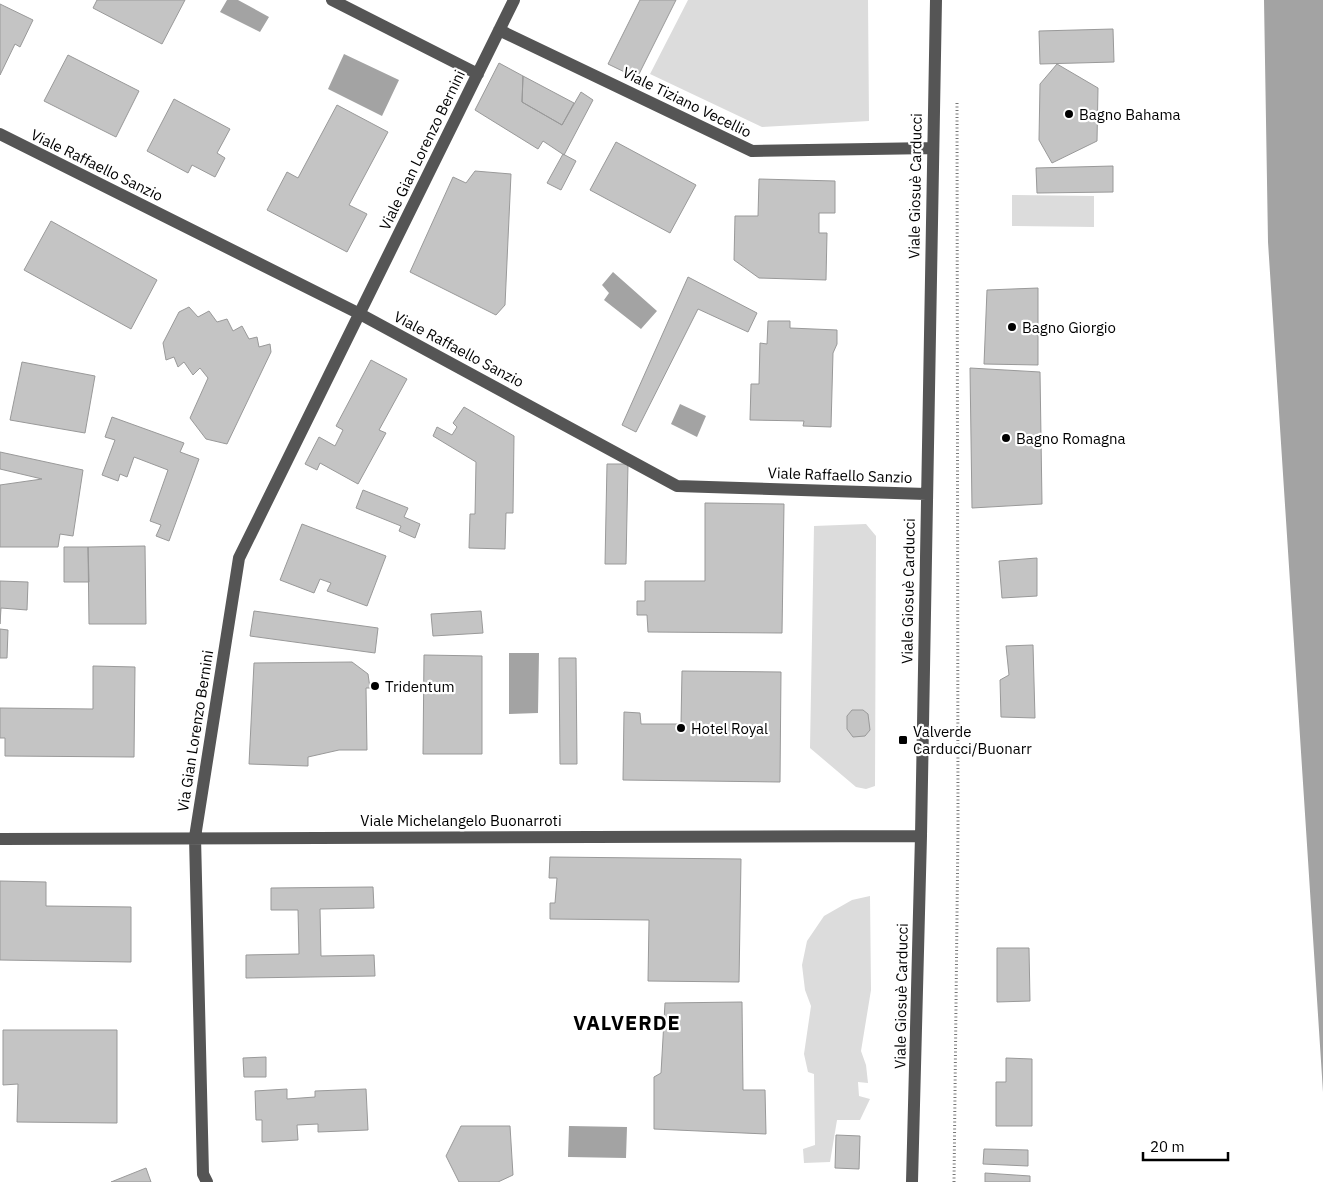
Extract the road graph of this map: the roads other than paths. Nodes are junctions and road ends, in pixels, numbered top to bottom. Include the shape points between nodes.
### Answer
1 (332, 0) edge
2 (514, 0) edge
3 (936, 0) edge
4 (499, 30) junction
5 (478, 74) junction
6 (0, 134) edge
7 (932, 148) junction
8 (360, 314) junction
9 (926, 494) junction
10 (921, 836) junction
11 (195, 837) junction
12 (0, 839) edge
13 (207, 1182) edge
14 (912, 1182) edge

1 - 5 street
2 - 4 street, Viale Gian Lorenzo Bernini
3 - 7 street, Viale Giosuè Carducci
4 - 5 street, Viale Gian Lorenzo Bernini
4 - 7 street, Viale Tiziano Vecellio via 752,151
5 - 8 street, Viale Gian Lorenzo Bernini
6 - 8 street, Viale Raffaello Sanzio
7 - 9 street, Viale Giosuè Carducci
8 - 9 street, Viale Raffaello Sanzio via 677,486
8 - 11 street, Via Gian Lorenzo Bernini via 238,558
9 - 10 street, Viale Giosuè Carducci
10 - 11 street, Viale Michelangelo Buonarroti
10 - 14 street, Viale Giosuè Carducci
11 - 12 street, Viale Michelangelo Buonarroti
11 - 13 street, Via Gian Lorenzo Bernini via 203,1174

